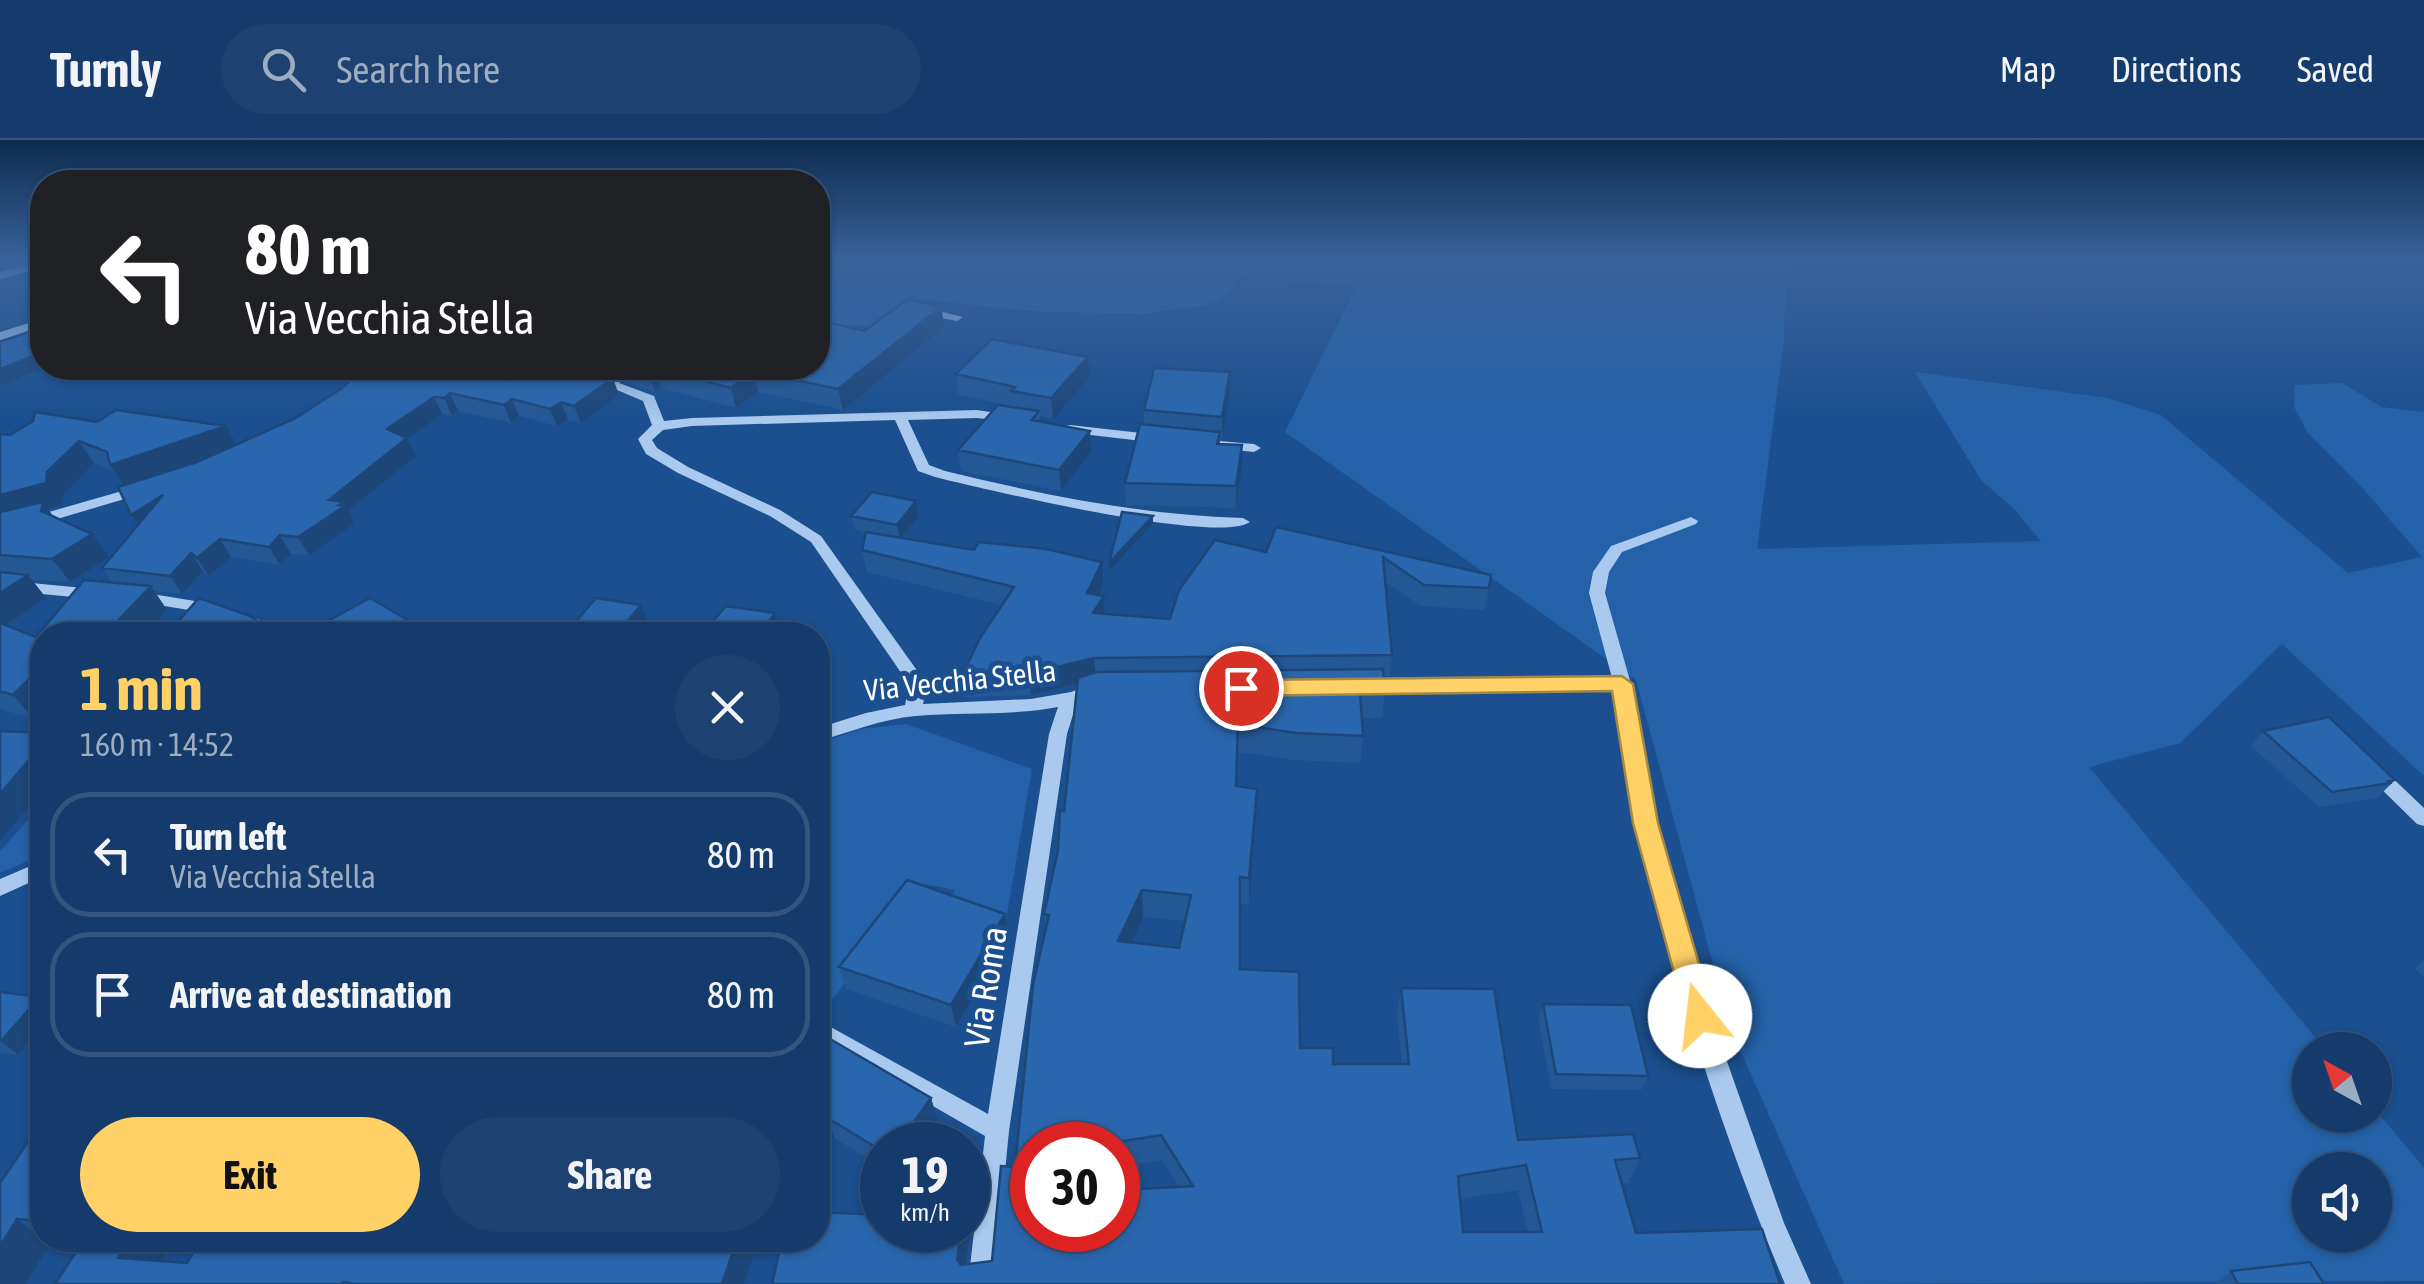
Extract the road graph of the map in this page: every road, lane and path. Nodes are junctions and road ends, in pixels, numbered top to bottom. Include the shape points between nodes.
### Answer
1 (938, 313) edge
2 (957, 316) dead end
3 (30, 327) edge
4 (0, 336) edge
5 (615, 380) edge
6 (900, 417) junction
7 (1030, 422) edge
8 (659, 426) junction
9 (1047, 426) edge
10 (1177, 441) edge
11 (1196, 443) edge
12 (1254, 448) dead end
13 (152, 486) edge
14 (1691, 521) dead end
15 (1243, 522) dead end
16 (0, 530) edge
17 (0, 585) edge
18 (252, 622) edge
19 (1622, 684) junction
20 (1351, 687) edge
21 (1116, 689) edge
22 (1068, 702) junction
23 (913, 710) junction
24 (830, 730) edge
25 (2355, 753) edge
26 (2424, 819) edge
27 (30, 874) edge
28 (0, 888) edge
29 (830, 1035) edge
30 (997, 1131) junction
31 (981, 1284) edge
32 (1798, 1284) edge

1 - 2 street
3 - 4 street
5 - 8 street via 610,384 649,399
6 - 7 street via 977,414
6 - 8 street
6 - 15 street via 923,468 940,474 1088,510
8 - 23 street via 645,439 652,451 816,539 912,676
9 - 10 street
11 - 12 street
13 - 16 street
14 - 19 street via 1616,549 1601,572 1597,593
17 - 18 street via 187,602
19 - 20 street
19 - 32 street via 1645,823 1700,1016
21 - 22 street, Via Vecchia Stella via 1096,689
22 - 23 street, Via Vecchia Stella
22 - 30 street, Via Roma
23 - 24 street, Via Vecchia Stella
25 - 26 street
27 - 28 street
29 - 30 street
30 - 31 street, Via Roma

